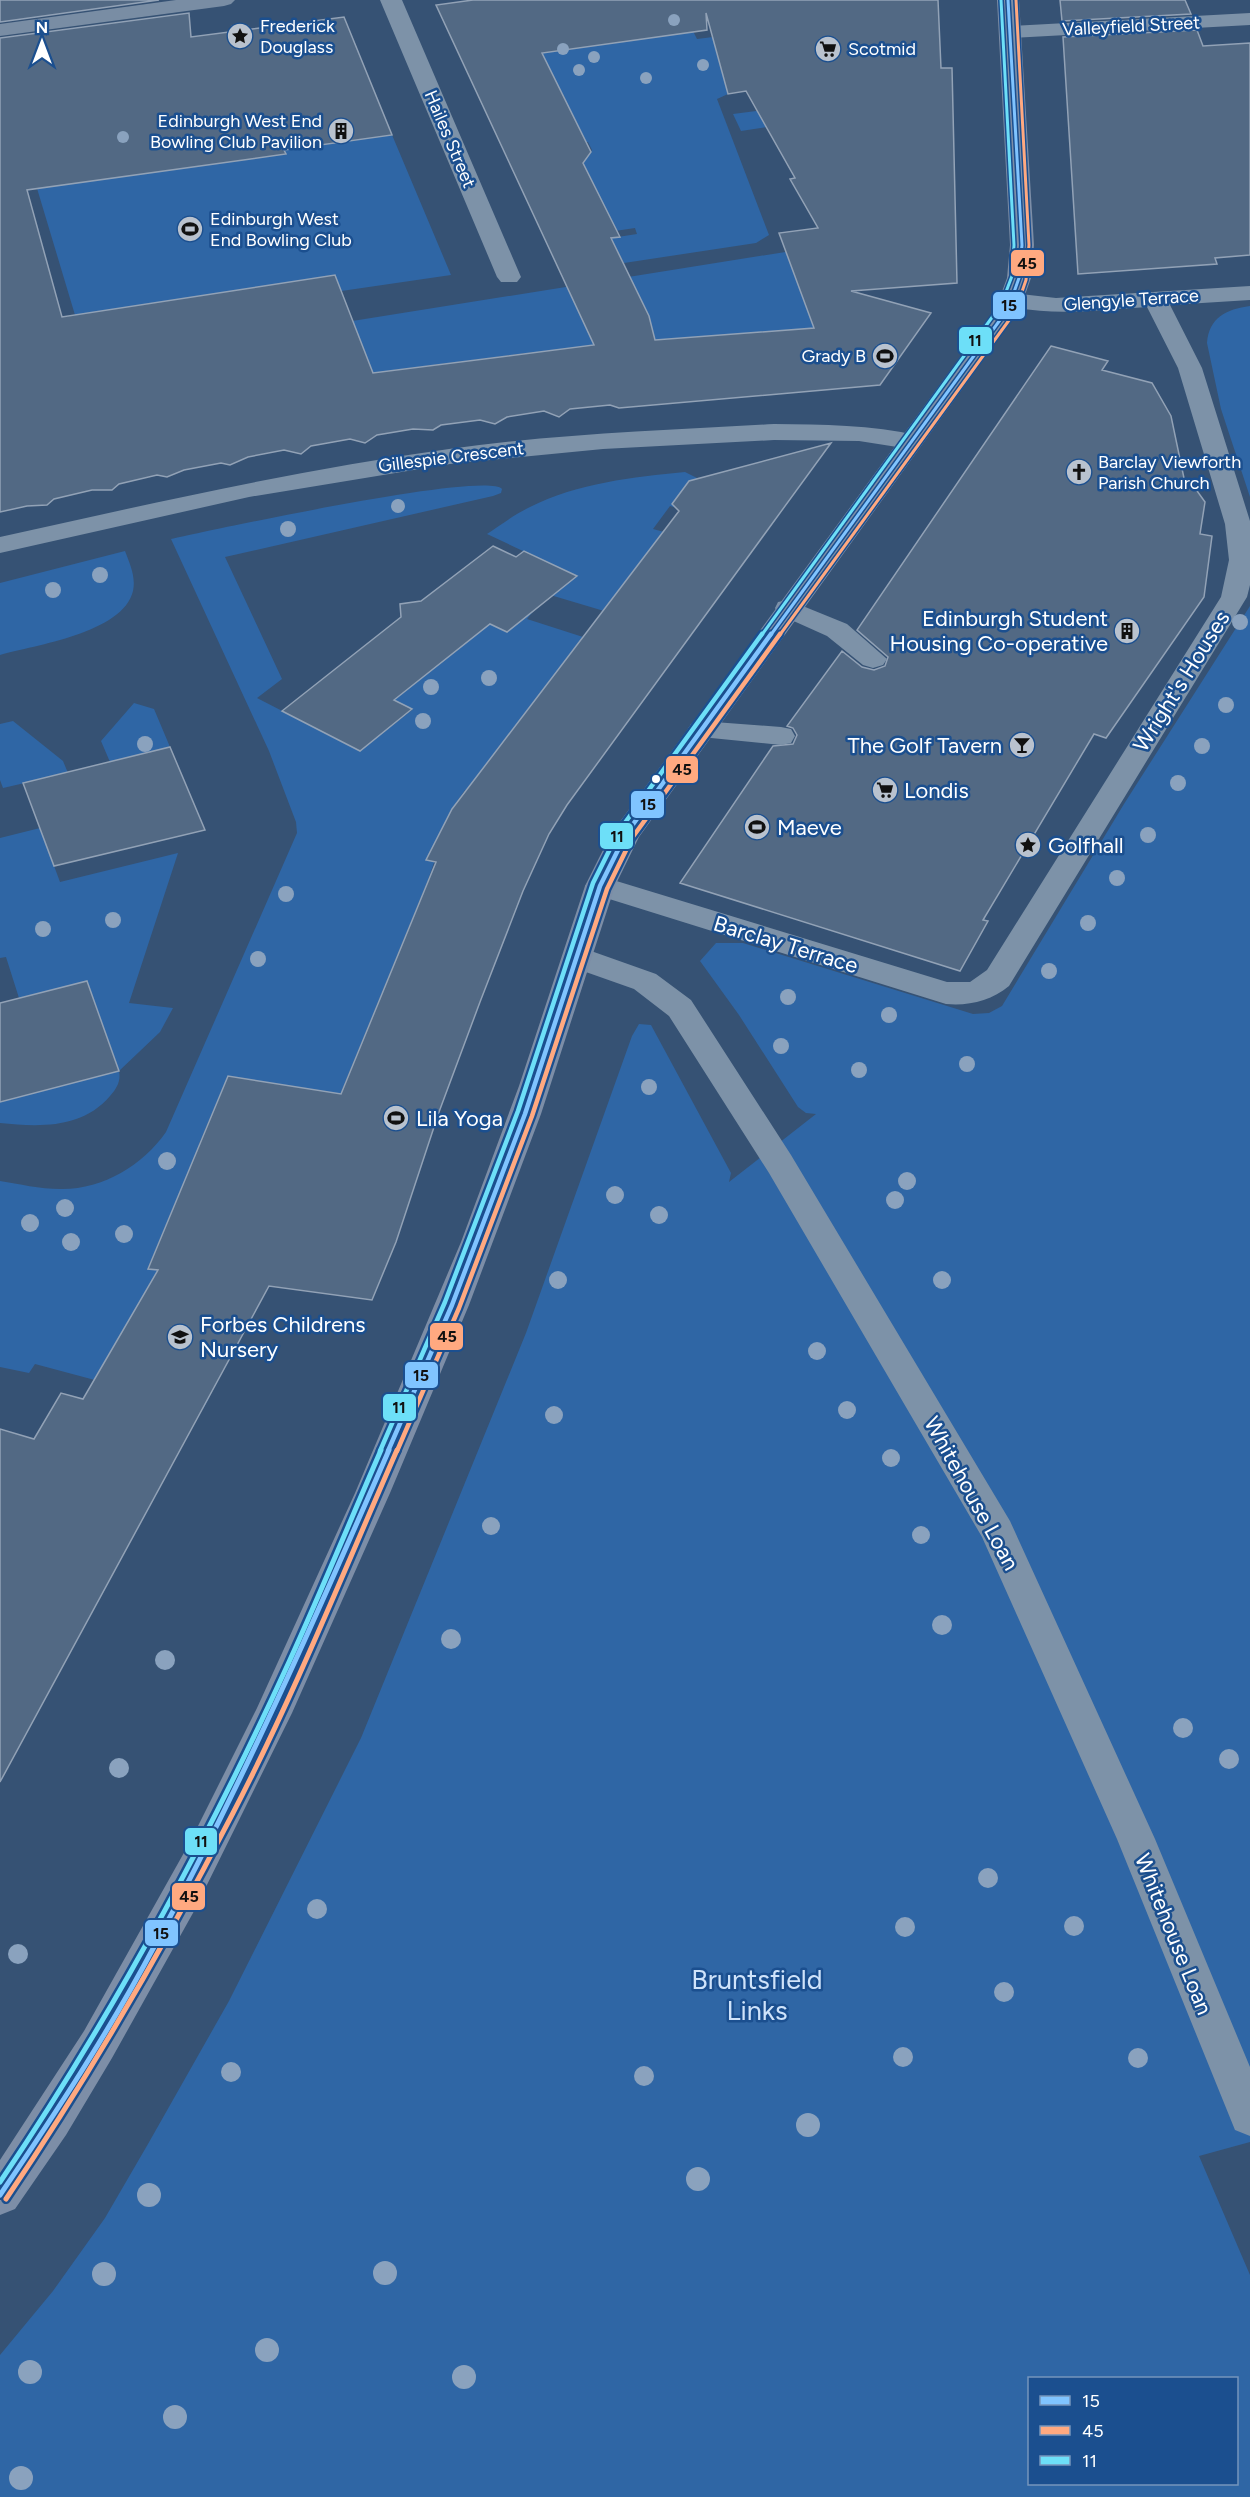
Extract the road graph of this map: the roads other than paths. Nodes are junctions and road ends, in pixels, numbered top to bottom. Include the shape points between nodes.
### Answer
1 (224, 0) edge
2 (391, 0) edge
3 (1008, 0) edge
4 (1250, 19) edge
5 (0, 30) edge
6 (1011, 32) junction
7 (510, 277) dead end
8 (1250, 293) edge
9 (1155, 299) junction
10 (1011, 300) junction
11 (910, 441) junction
12 (0, 545) edge
13 (788, 608) junction
14 (873, 659) dead end
15 (701, 730) junction
16 (781, 736) dead end
17 (600, 886) junction
18 (577, 957) junction
19 (973, 993) joint
20 (1250, 2116) edge
21 (0, 2195) edge

1 - 5 street
2 - 7 street, Hailes Street
3 - 6 main road
4 - 6 street, Valleyfield Street
6 - 10 main road via 1022,245 1019,278
8 - 9 street, Glengyle Terrace
9 - 10 street, Glengyle Terrace via 1056,305
9 - 19 street, Wright's Houses via 1186,359 1208,426 1242,543 1240,577 1234,597 998,978
10 - 11 main road
11 - 12 street, Gillespie Crescent via 859,433 774,432 603,441 461,454 249,489
11 - 13 main road
13 - 14 street via 837,630
13 - 15 main road
15 - 16 street
15 - 17 main road via 626,834
17 - 18 main road
17 - 19 street, Barclay Terrace via 938,991
18 - 20 street, Whitehouse Loan via 644,979 665,992 680,1008 780,1164 977,1494 1017,1573 1131,1829
18 - 21 main road via 524,1115 441,1333 278,1708 232,1802 77,2083

